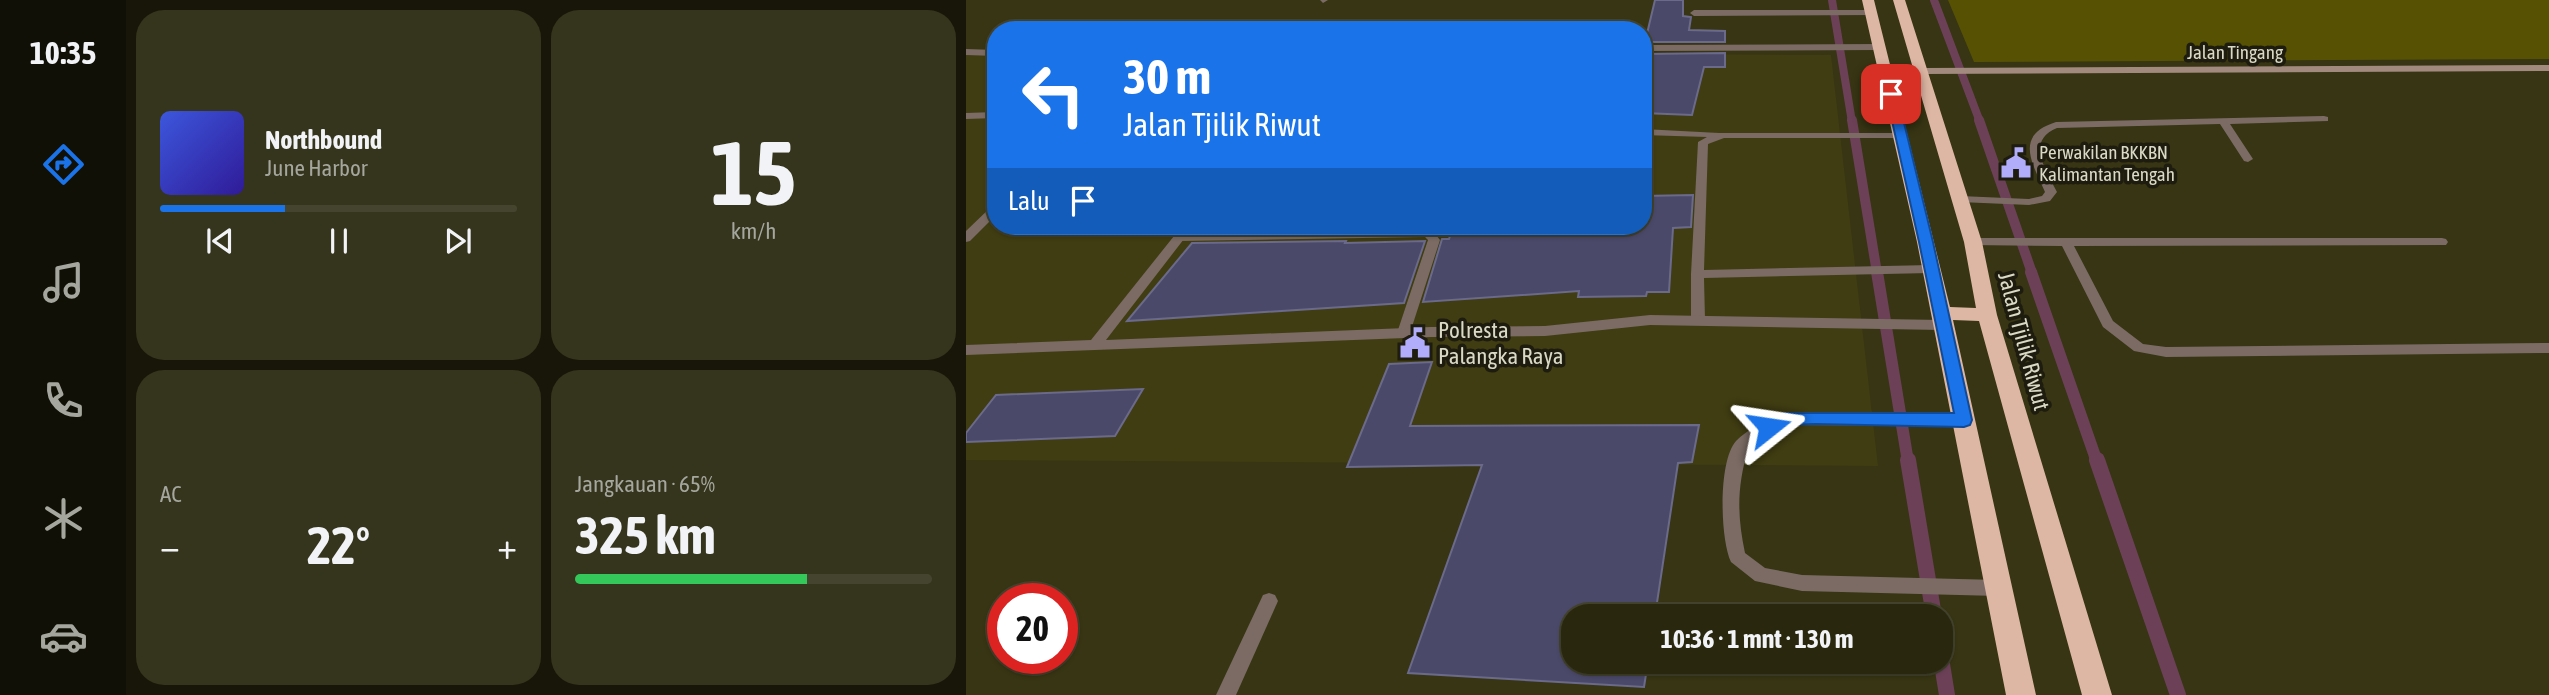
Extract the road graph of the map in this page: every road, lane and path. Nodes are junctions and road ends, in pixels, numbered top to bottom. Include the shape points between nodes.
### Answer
1 (1899, 0) edge
2 (1870, 7) edge
3 (1694, 13) dead end
4 (1881, 47) junction
5 (1652, 48) edge
6 (966, 52) edge
7 (987, 53) edge
8 (2549, 68) edge
9 (1922, 71) junction
10 (987, 115) edge
11 (966, 116) edge
12 (2324, 119) dead end
13 (2222, 120) junction
14 (1652, 132) edge
15 (1723, 135) junction
16 (1901, 135) junction
17 (2248, 159) dead end
18 (1960, 199) junction
19 (987, 217) edge
20 (1236, 235) edge
21 (1430, 235) edge
22 (1179, 237) joint
23 (966, 238) edge
24 (1973, 242) junction
25 (2066, 242) junction
26 (2442, 242) dead end
27 (1931, 269) junction
28 (1697, 274) junction
29 (1987, 315) junction
30 (1941, 319) junction
31 (1698, 320) junction
32 (1404, 333) junction
33 (1094, 346) junction
34 (2549, 348) edge
35 (966, 350) edge
36 (1964, 420) junction
37 (1998, 588) junction
38 (1269, 601) dead end
39 (1226, 695) edge
40 (2021, 695) edge
41 (2097, 695) edge

1 - 9 highway, Jalan Tjilik Riwut
2 - 3 street
2 - 4 highway
4 - 5 street
4 - 16 highway
6 - 7 street
8 - 9 main road, Jalan Tingang
9 - 18 highway, Jalan Tjilik Riwut
10 - 11 street
12 - 13 street
13 - 17 street
13 - 18 street via 2044,128 2033,149 2051,192 2046,199
14 - 15 street
15 - 16 street
15 - 28 street via 1703,142
16 - 27 highway
18 - 24 highway, Jalan Tjilik Riwut
19 - 23 street
20 - 22 street
21 - 32 street via 1433,240
22 - 33 street
24 - 25 street
24 - 29 highway, Jalan Tjilik Riwut
25 - 26 street
25 - 34 street via 2108,324 2139,348 2166,352
27 - 28 street
27 - 30 highway
28 - 31 street
29 - 30 highway
29 - 41 highway, Jalan Tjilik Riwut
30 - 31 street
30 - 36 highway
31 - 32 street via 1545,331
32 - 33 street
33 - 35 street
36 - 37 highway
36 - 37 street via 1783,419 1756,435 1741,446 1732,476 1730,521 1737,557 1761,575 1802,583
37 - 40 highway
38 - 39 street

